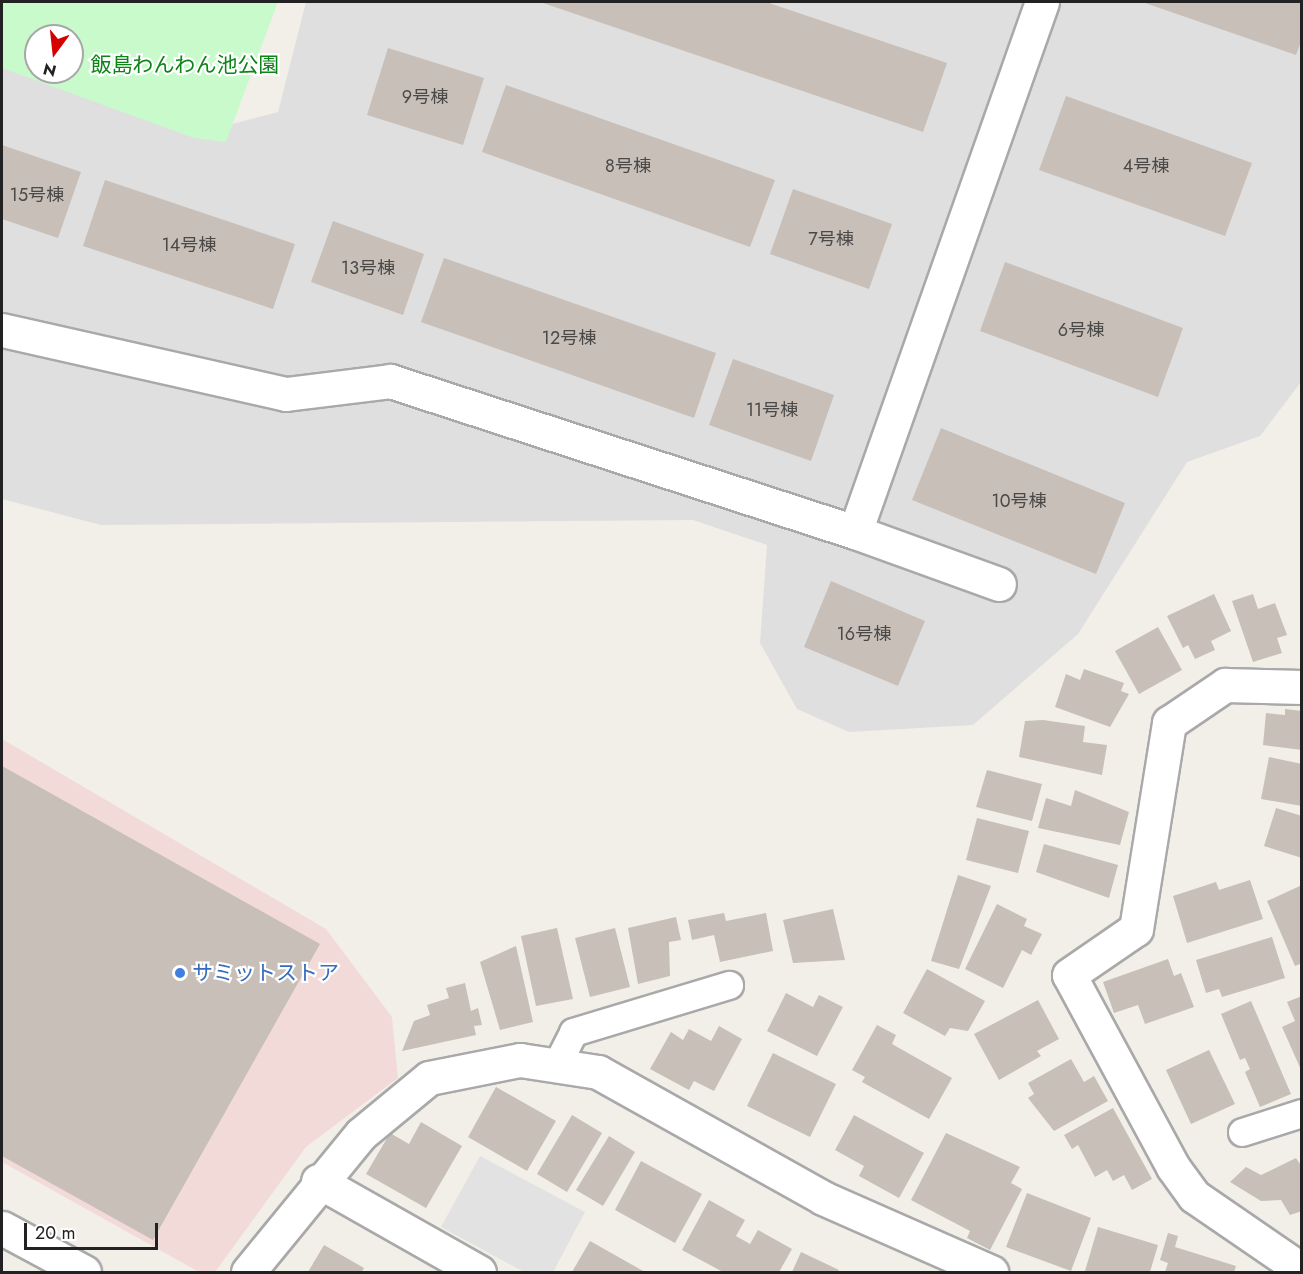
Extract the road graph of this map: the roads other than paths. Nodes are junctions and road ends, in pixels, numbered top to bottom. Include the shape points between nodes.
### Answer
1 (1042, 2) edge
2 (2, 330) edge
3 (855, 532) junction
4 (999, 585) dead end
5 (1302, 687) edge
6 (729, 985) dead end
7 (556, 1066) junction
8 (1302, 1113) edge
9 (1242, 1132) dead end
10 (318, 1181) junction
11 (2, 1228) edge
12 (1295, 1266) edge
13 (84, 1272) edge
14 (248, 1272) edge
15 (479, 1272) edge
16 (991, 1272) edge

1 - 3 street
2 - 3 street via 286,394 390,381
3 - 4 street
5 - 12 street via 1226,685 1169,723 1136,929 1069,975 1173,1167 1194,1196
6 - 7 lane via 573,1032
7 - 10 street via 520,1060 429,1078 362,1134
7 - 16 street via 598,1072 823,1198
8 - 9 lane
10 - 14 street
10 - 15 street
11 - 13 street

